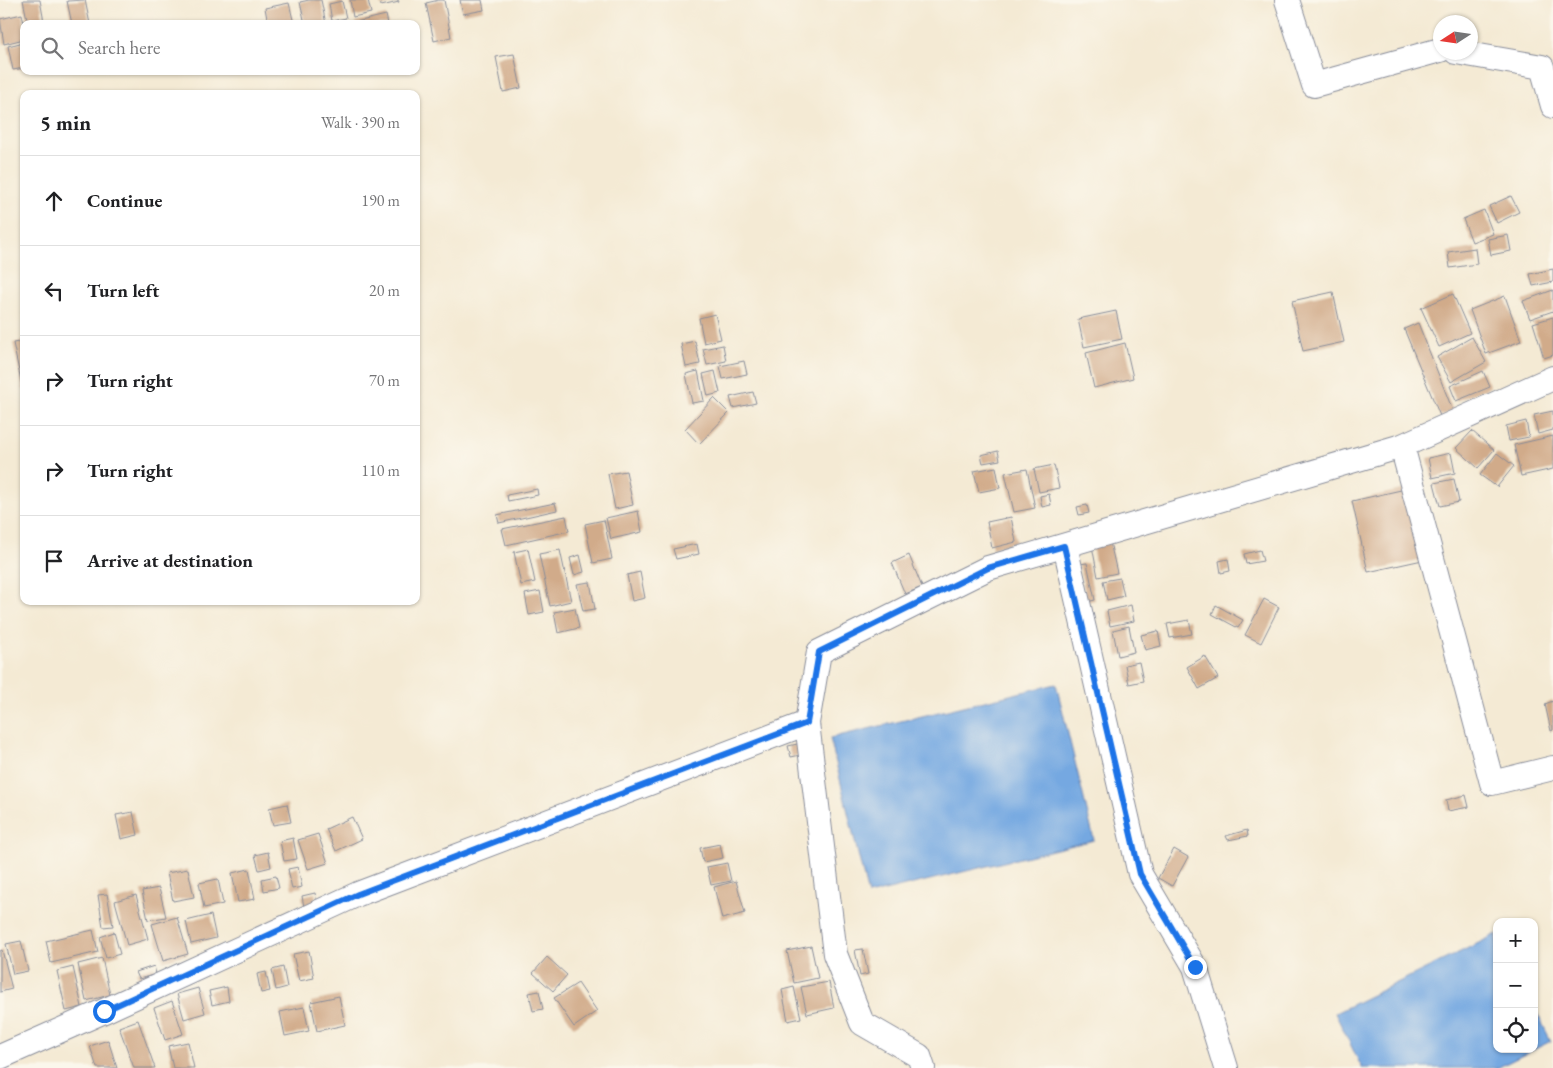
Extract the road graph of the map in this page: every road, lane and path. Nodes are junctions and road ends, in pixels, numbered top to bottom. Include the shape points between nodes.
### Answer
1 (1287, 0) edge
2 (1433, 52) edge
3 (1478, 56) edge
4 (1553, 106) edge
5 (1553, 378) edge
6 (1402, 446) junction
7 (1064, 546) junction
8 (807, 723) junction
9 (1553, 768) edge
10 (0, 1057) edge
11 (923, 1068) edge
12 (1226, 1068) edge

1 - 2 street via 1314,85
3 - 4 street via 1542,66
5 - 6 street
6 - 7 street
6 - 9 street via 1492,783
7 - 8 street via 988,568 819,652
7 - 12 street via 1140,874 1195,967
8 - 10 street via 358,894
8 - 11 street via 835,954 862,1023 919,1056

